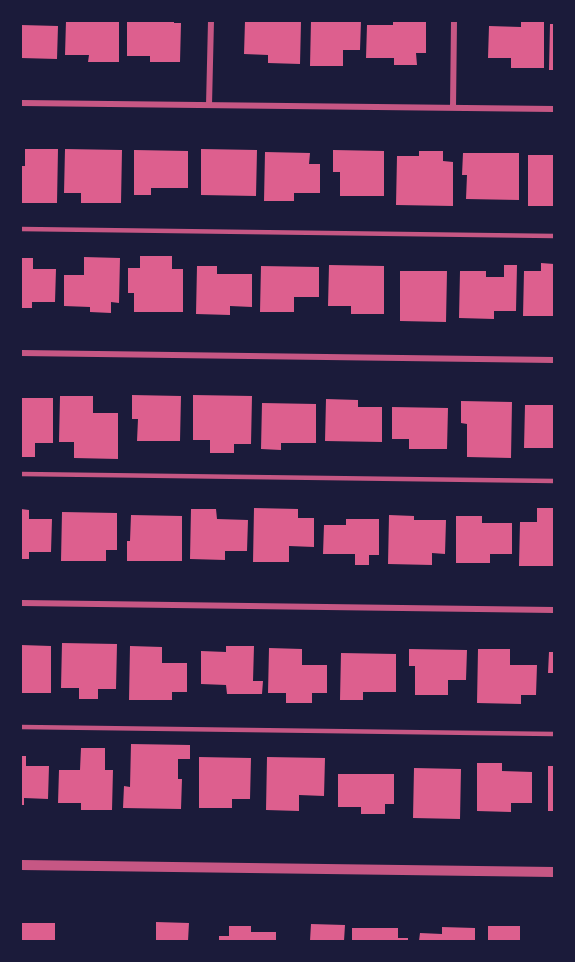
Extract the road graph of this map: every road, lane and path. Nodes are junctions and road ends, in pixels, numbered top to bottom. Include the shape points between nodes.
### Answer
1 (211, 21) edge
2 (454, 21) edge
3 (21, 103) edge
4 (210, 105) junction
5 (453, 108) junction
6 (554, 109) edge
7 (21, 229) edge
8 (554, 236) edge
9 (21, 353) edge
10 (554, 360) edge
11 (21, 474) edge
12 (554, 481) edge
13 (21, 603) edge
14 (554, 610) edge
15 (21, 727) edge
16 (554, 734) edge
17 (21, 865) edge
18 (554, 872) edge

1 - 4 street
2 - 5 street
3 - 4 street
4 - 5 street
5 - 6 street
7 - 8 lane
9 - 10 street
11 - 12 lane
13 - 14 street
15 - 16 lane
17 - 18 street

